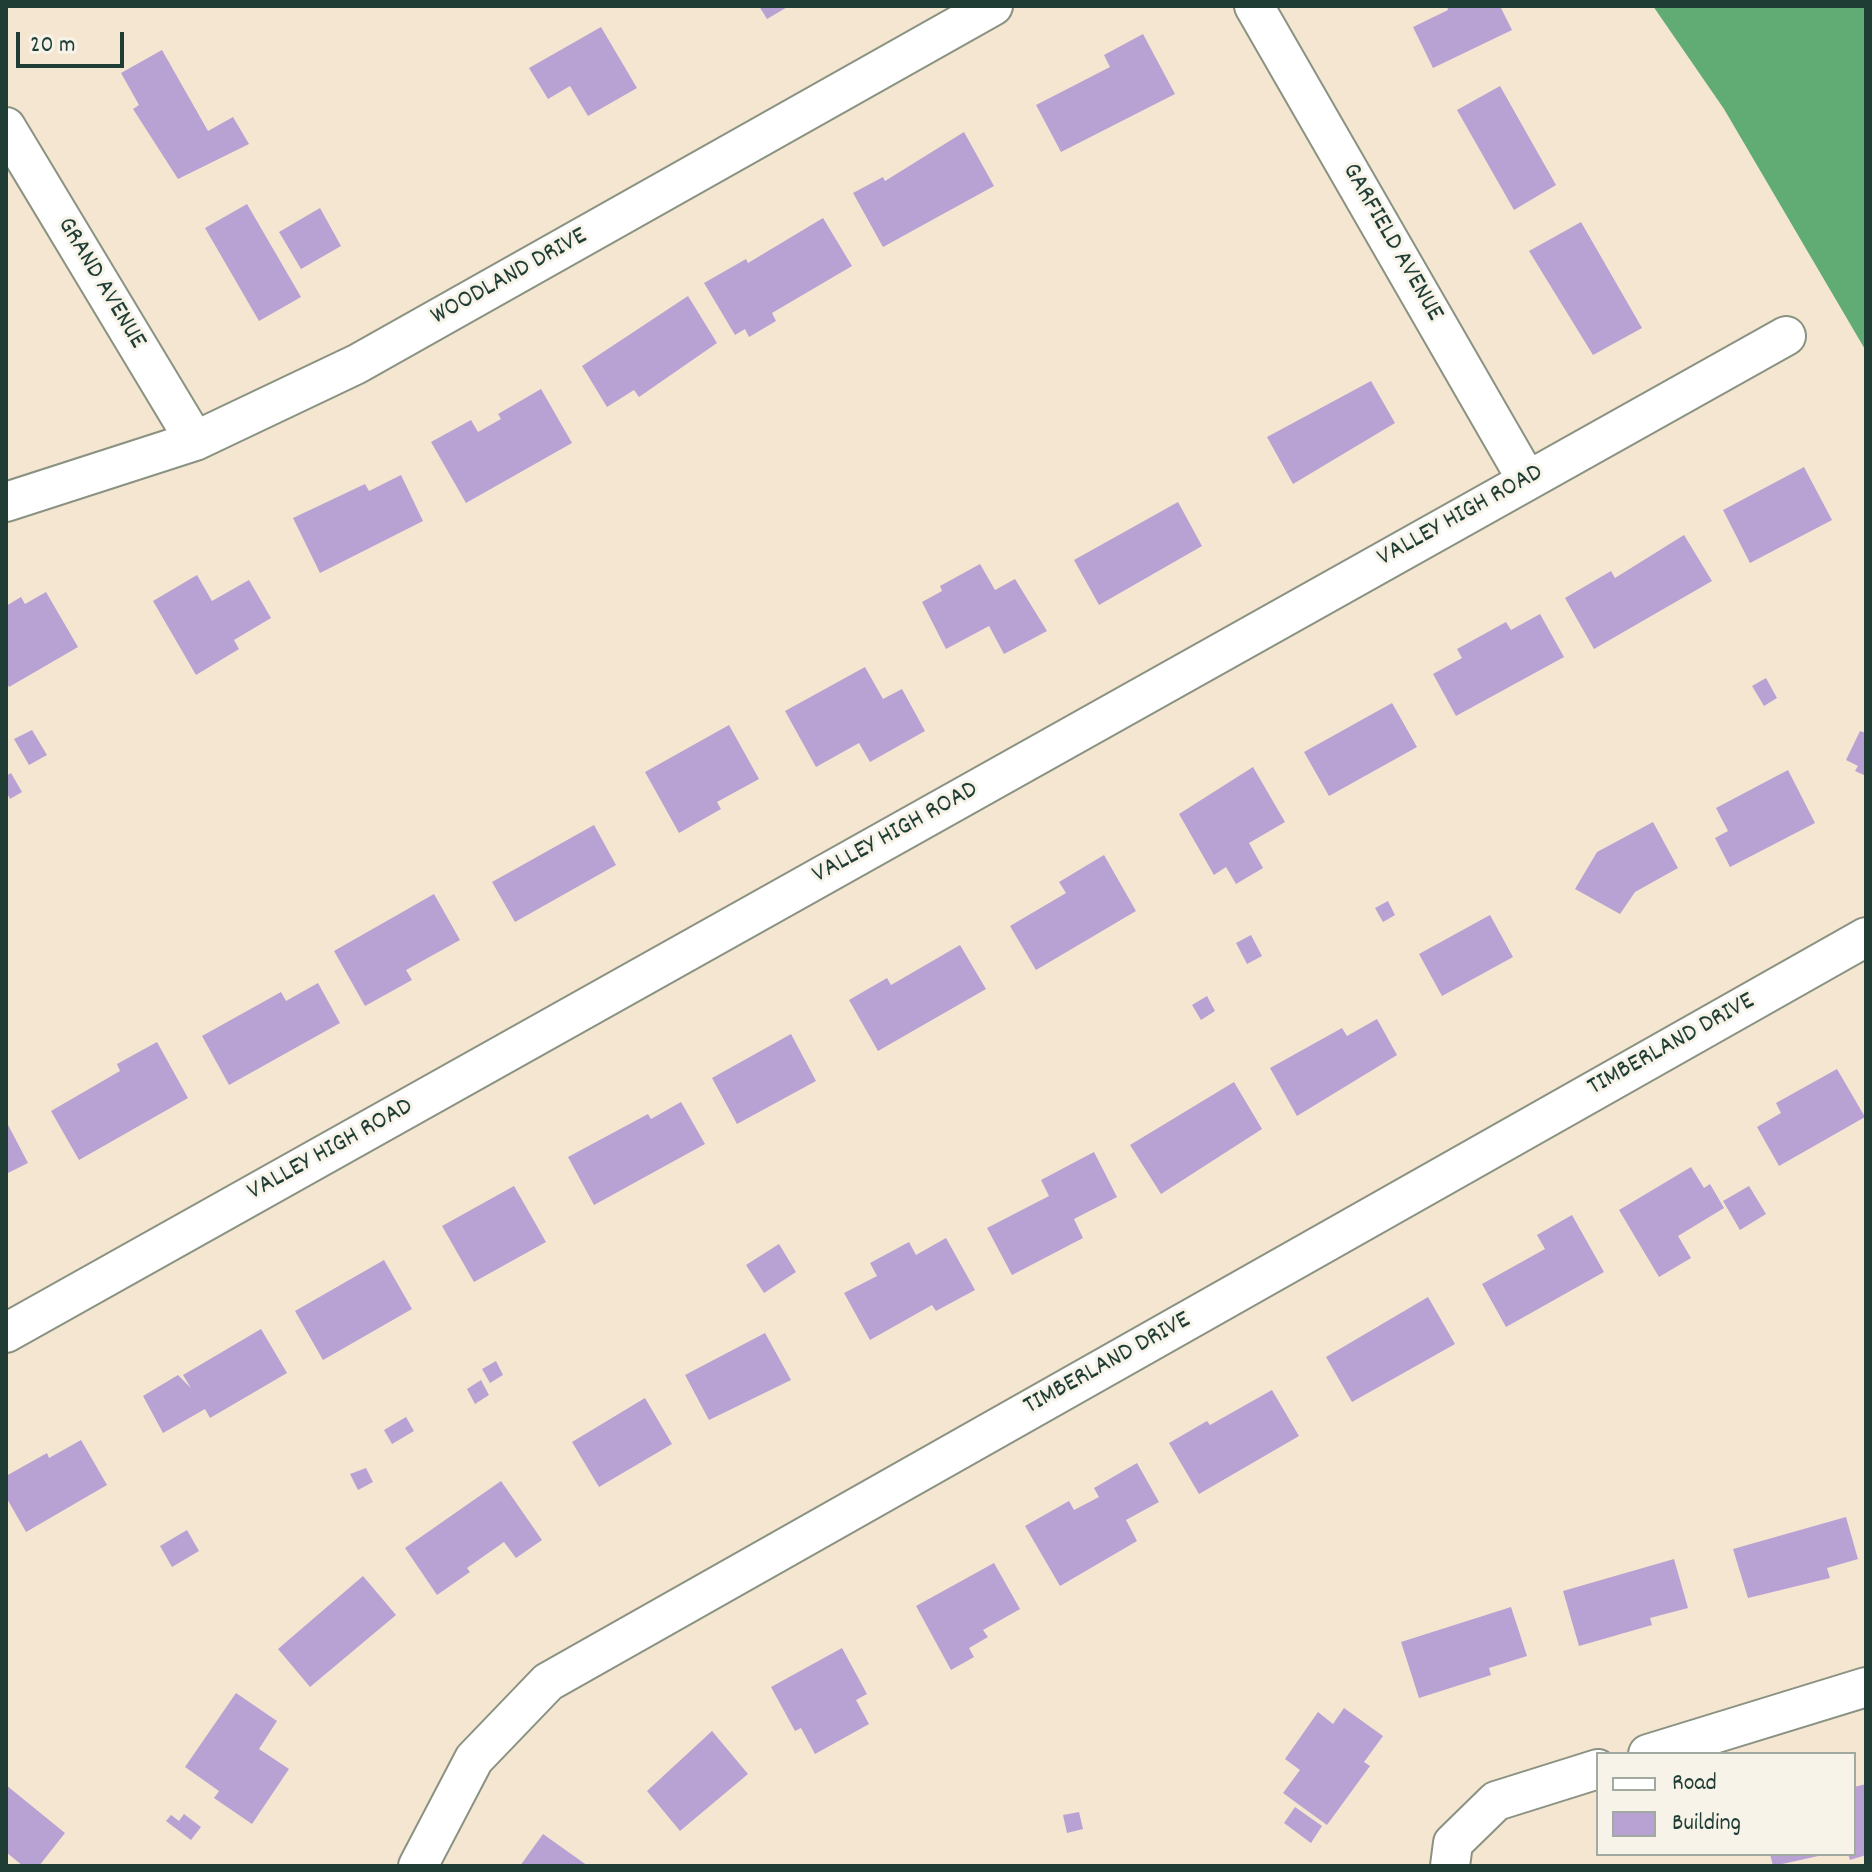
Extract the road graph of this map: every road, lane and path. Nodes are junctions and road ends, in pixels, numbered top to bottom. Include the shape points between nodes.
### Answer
1 (993, 6) edge
2 (1254, 6) edge
3 (6, 127) edge
4 (1786, 336) dead end
5 (195, 441) junction
6 (1527, 480) junction
7 (6, 502) edge
8 (1866, 937) edge
9 (6, 1333) edge
10 (1866, 1687) edge
11 (1655, 1752) edge
12 (1596, 1770) edge
13 (418, 1866) edge
14 (1450, 1866) edge

1 - 5 street, WOODLAND DRIVE via 357,364
2 - 6 street, GARFIELD AVENUE
3 - 5 street, GRAND AVENUE
4 - 6 street, VALLEY HIGH ROAD
5 - 7 street, WOODLAND DRIVE
6 - 9 street, VALLEY HIGH ROAD
8 - 13 street, TIMBERLAND DRIVE via 548,1682 474,1759
10 - 11 street
12 - 14 street via 1496,1801 1453,1843

